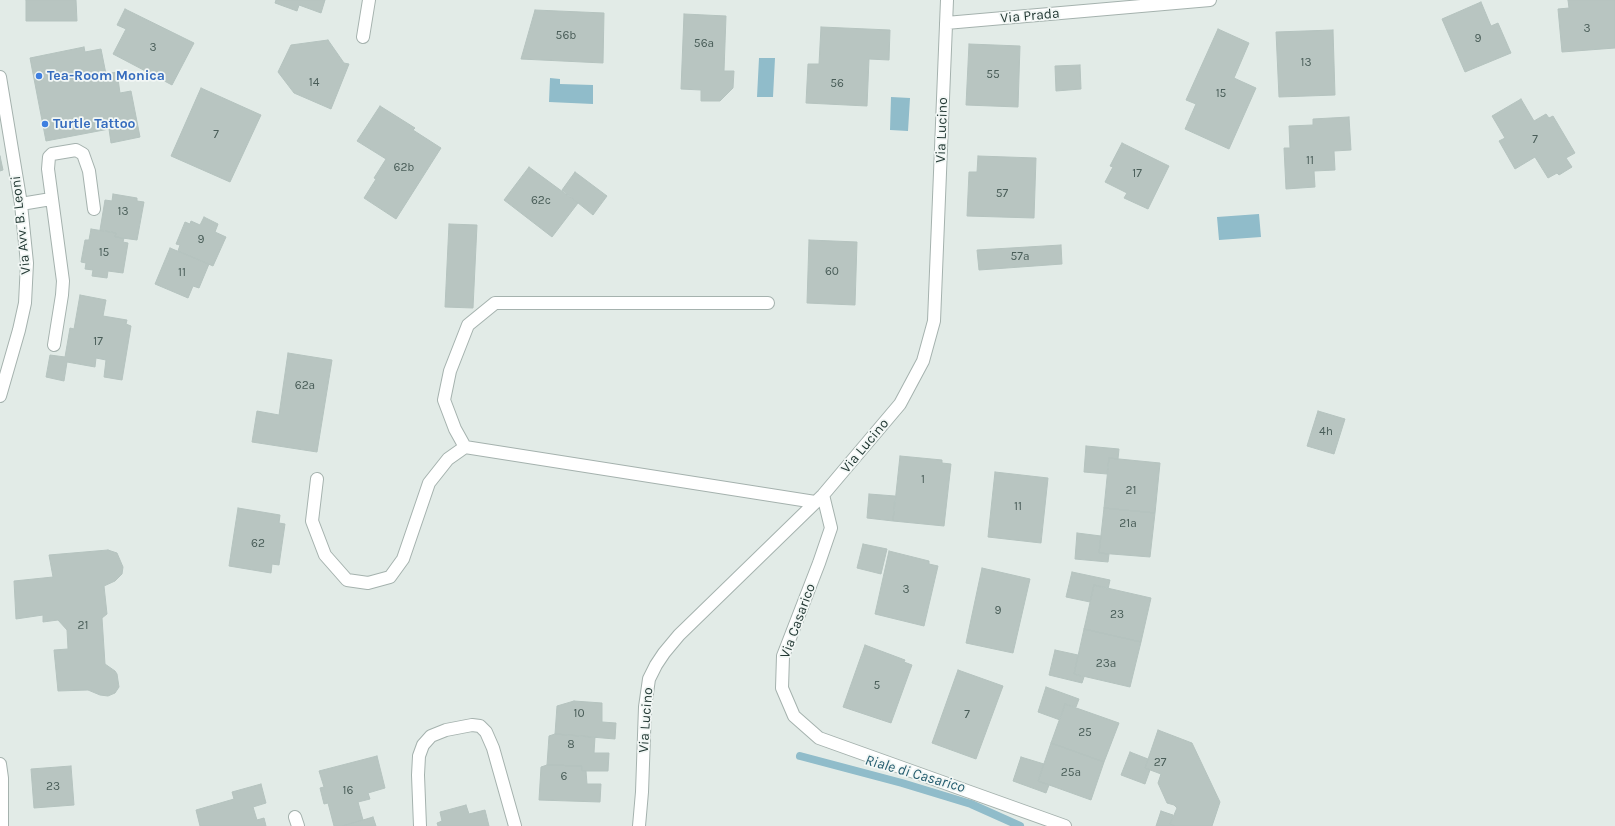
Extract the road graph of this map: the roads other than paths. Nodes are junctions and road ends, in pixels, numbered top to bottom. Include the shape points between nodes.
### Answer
1 (369, 0) edge
2 (947, 0) edge
3 (1210, 0) edge
4 (946, 23) junction
5 (363, 36) dead end
6 (0, 77) edge
7 (51, 199) junction
8 (22, 204) junction
9 (94, 209) dead end
10 (768, 303) dead end
11 (54, 345) dead end
12 (0, 396) edge
13 (465, 447) junction
14 (317, 479) dead end
15 (819, 499) junction
16 (0, 764) edge
17 (2, 826) edge
18 (420, 826) edge
19 (515, 826) edge
20 (639, 826) edge
21 (1065, 826) edge

1 - 5 street
2 - 4 street, Via Lucino
3 - 4 street, Via Prada
4 - 15 street, Via Lucino via 934,320 923,361 900,404
6 - 8 street, Via Avv. B. Leoni
7 - 8 street
7 - 9 street via 49,156 56,152 76,150 85,157
7 - 11 street via 63,282
8 - 12 street, Via Avv. B. Leoni via 27,263 25,303
10 - 13 street via 496,304 468,325 450,371 444,400 454,429
13 - 14 street via 448,459 429,483 403,559 390,577 368,583 347,580 325,555 312,521
13 - 15 street
15 - 20 street, Via Lucino via 679,635 656,665 649,678 646,699
15 - 21 street, Via Casarico via 831,528 783,656 782,688 794,716 819,738
16 - 17 street
18 - 19 street via 418,775 419,756 423,745 431,736 472,725 480,726 486,732 493,748

